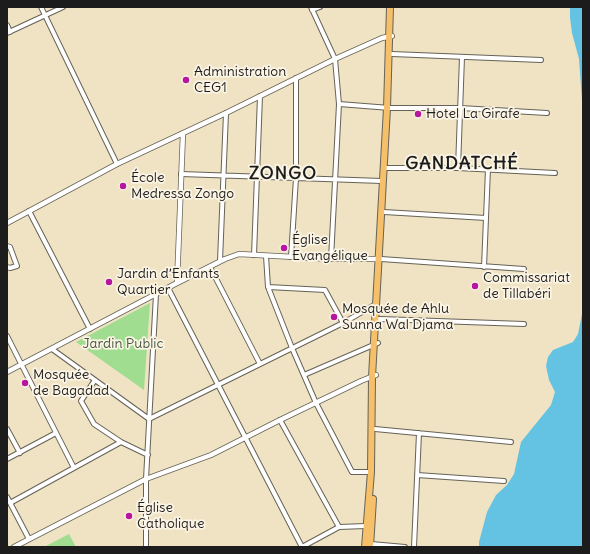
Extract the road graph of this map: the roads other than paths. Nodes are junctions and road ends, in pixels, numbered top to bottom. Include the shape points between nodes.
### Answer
1 (41, 7) edge
2 (63, 7) edge
3 (320, 7) edge
4 (390, 7) edge
5 (393, 7) edge
6 (312, 9) edge
7 (44, 16) junction
8 (7, 25) edge
9 (8, 32) edge
10 (390, 36) junction
11 (392, 54) junction
12 (462, 57) junction
13 (335, 59) junction
14 (541, 60) dead end
15 (296, 78) junction
16 (260, 96) junction
17 (339, 104) junction
18 (388, 108) junction
19 (460, 108) junction
20 (226, 113) junction
21 (547, 113) dead end
22 (183, 133) junction
23 (117, 164) junction
24 (384, 168) junction
25 (458, 168) junction
26 (488, 169) junction
27 (555, 173) dead end
28 (181, 174) junction
29 (223, 175) junction
30 (257, 176) junction
31 (296, 178) junction
32 (335, 179) junction
33 (382, 181) junction
34 (29, 211) junction
35 (384, 212) junction
36 (486, 218) junction
37 (7, 223) edge
38 (7, 246) edge
39 (254, 255) junction
40 (266, 256) junction
41 (291, 257) junction
42 (331, 259) junction
43 (380, 259) junction
44 (220, 261) junction
45 (7, 267) edge
46 (210, 267) junction
47 (484, 267) junction
48 (524, 269) dead end
49 (177, 283) junction
50 (268, 287) junction
51 (168, 288) junction
52 (156, 294) junction
53 (376, 304) junction
54 (379, 319) junction
55 (343, 323) junction
56 (524, 324) dead end
57 (90, 329) junction
58 (7, 336) edge
59 (376, 344) junction
60 (292, 348) junction
61 (52, 349) junction
62 (22, 364) junction
63 (260, 364) junction
64 (7, 372) edge
65 (304, 376) junction
66 (374, 376) junction
67 (95, 380) junction
68 (218, 385) junction
69 (316, 403) junction
70 (150, 419) junction
71 (280, 420) junction
72 (7, 429) edge
73 (375, 429) junction
74 (56, 433) junction
75 (419, 433) junction
76 (246, 438) junction
77 (121, 442) junction
78 (511, 442) dead end
79 (20, 453) junction
80 (148, 455) junction
81 (7, 459) edge
82 (74, 468) junction
83 (371, 472) junction
84 (417, 476) junction
85 (146, 479) junction
86 (504, 481) dead end
87 (7, 497) edge
88 (10, 503) junction
89 (366, 526) junction
90 (339, 527) junction
91 (29, 539) junction
92 (369, 546) edge
93 (14, 547) edge
94 (146, 547) edge
95 (302, 547) edge
96 (405, 547) edge
97 (414, 547) edge

1 - 7 street
2 - 7 street
3 - 6 street
4 - 10 main road
5 - 10 main road
6 - 13 street
7 - 9 street
7 - 23 street
8 - 9 street
10 - 11 main road
10 - 13 street
10 - 18 main road
11 - 12 street
11 - 18 main road
12 - 14 street
12 - 19 street
13 - 15 street
13 - 17 street
15 - 16 street
15 - 31 street
16 - 20 street
16 - 30 street
17 - 18 street
17 - 32 street
18 - 19 street
18 - 24 main road
19 - 21 street
19 - 25 street
20 - 22 street
20 - 29 street
22 - 23 street
22 - 28 street
23 - 34 street
24 - 25 street
24 - 33 main road
24 - 35 main road
25 - 26 street
26 - 27 street
26 - 36 street
28 - 29 street
28 - 49 street
29 - 30 street
29 - 44 street
30 - 31 street
30 - 39 street
31 - 32 street
31 - 41 street
32 - 33 street
32 - 42 street
33 - 43 main road
34 - 37 street
34 - 57 street
35 - 36 street
35 - 43 main road
36 - 47 street
38 - 45 street via 10,247 17,266
39 - 40 street
39 - 44 street via 238,254
40 - 41 street
40 - 50 street
41 - 42 street
42 - 43 street
43 - 47 street
43 - 53 main road
43 - 54 main road
44 - 46 street
46 - 49 street
46 - 63 street
47 - 48 street
49 - 51 street
50 - 55 street via 325,290
50 - 60 street
51 - 52 street
51 - 68 street
52 - 57 street
52 - 70 street
53 - 55 street
53 - 59 main road
54 - 56 street
54 - 59 main road
55 - 60 street
57 - 61 street
58 - 62 street
59 - 65 street
59 - 66 main road
60 - 63 street
60 - 65 street
61 - 62 street
61 - 67 street
62 - 64 street
62 - 74 street
63 - 68 street
65 - 69 street
66 - 69 street
66 - 73 main road
66 - 83 main road
67 - 70 street
67 - 77 street via 81,402 94,424
68 - 70 street
68 - 76 street
69 - 71 street
69 - 83 street via 352,472
70 - 80 street
71 - 76 street
71 - 90 street
72 - 79 street
73 - 75 street
73 - 92 main road
74 - 79 street
74 - 82 street
75 - 78 street
75 - 84 street
76 - 85 street via 211,455
76 - 95 street
77 - 80 street
77 - 82 street
79 - 81 street
80 - 85 street
82 - 88 street
83 - 89 main road
84 - 86 street
84 - 97 street
85 - 91 street
85 - 94 street
87 - 88 street
88 - 91 street
89 - 90 street
89 - 92 main road
90 - 95 street
91 - 93 street
92 - 96 street

